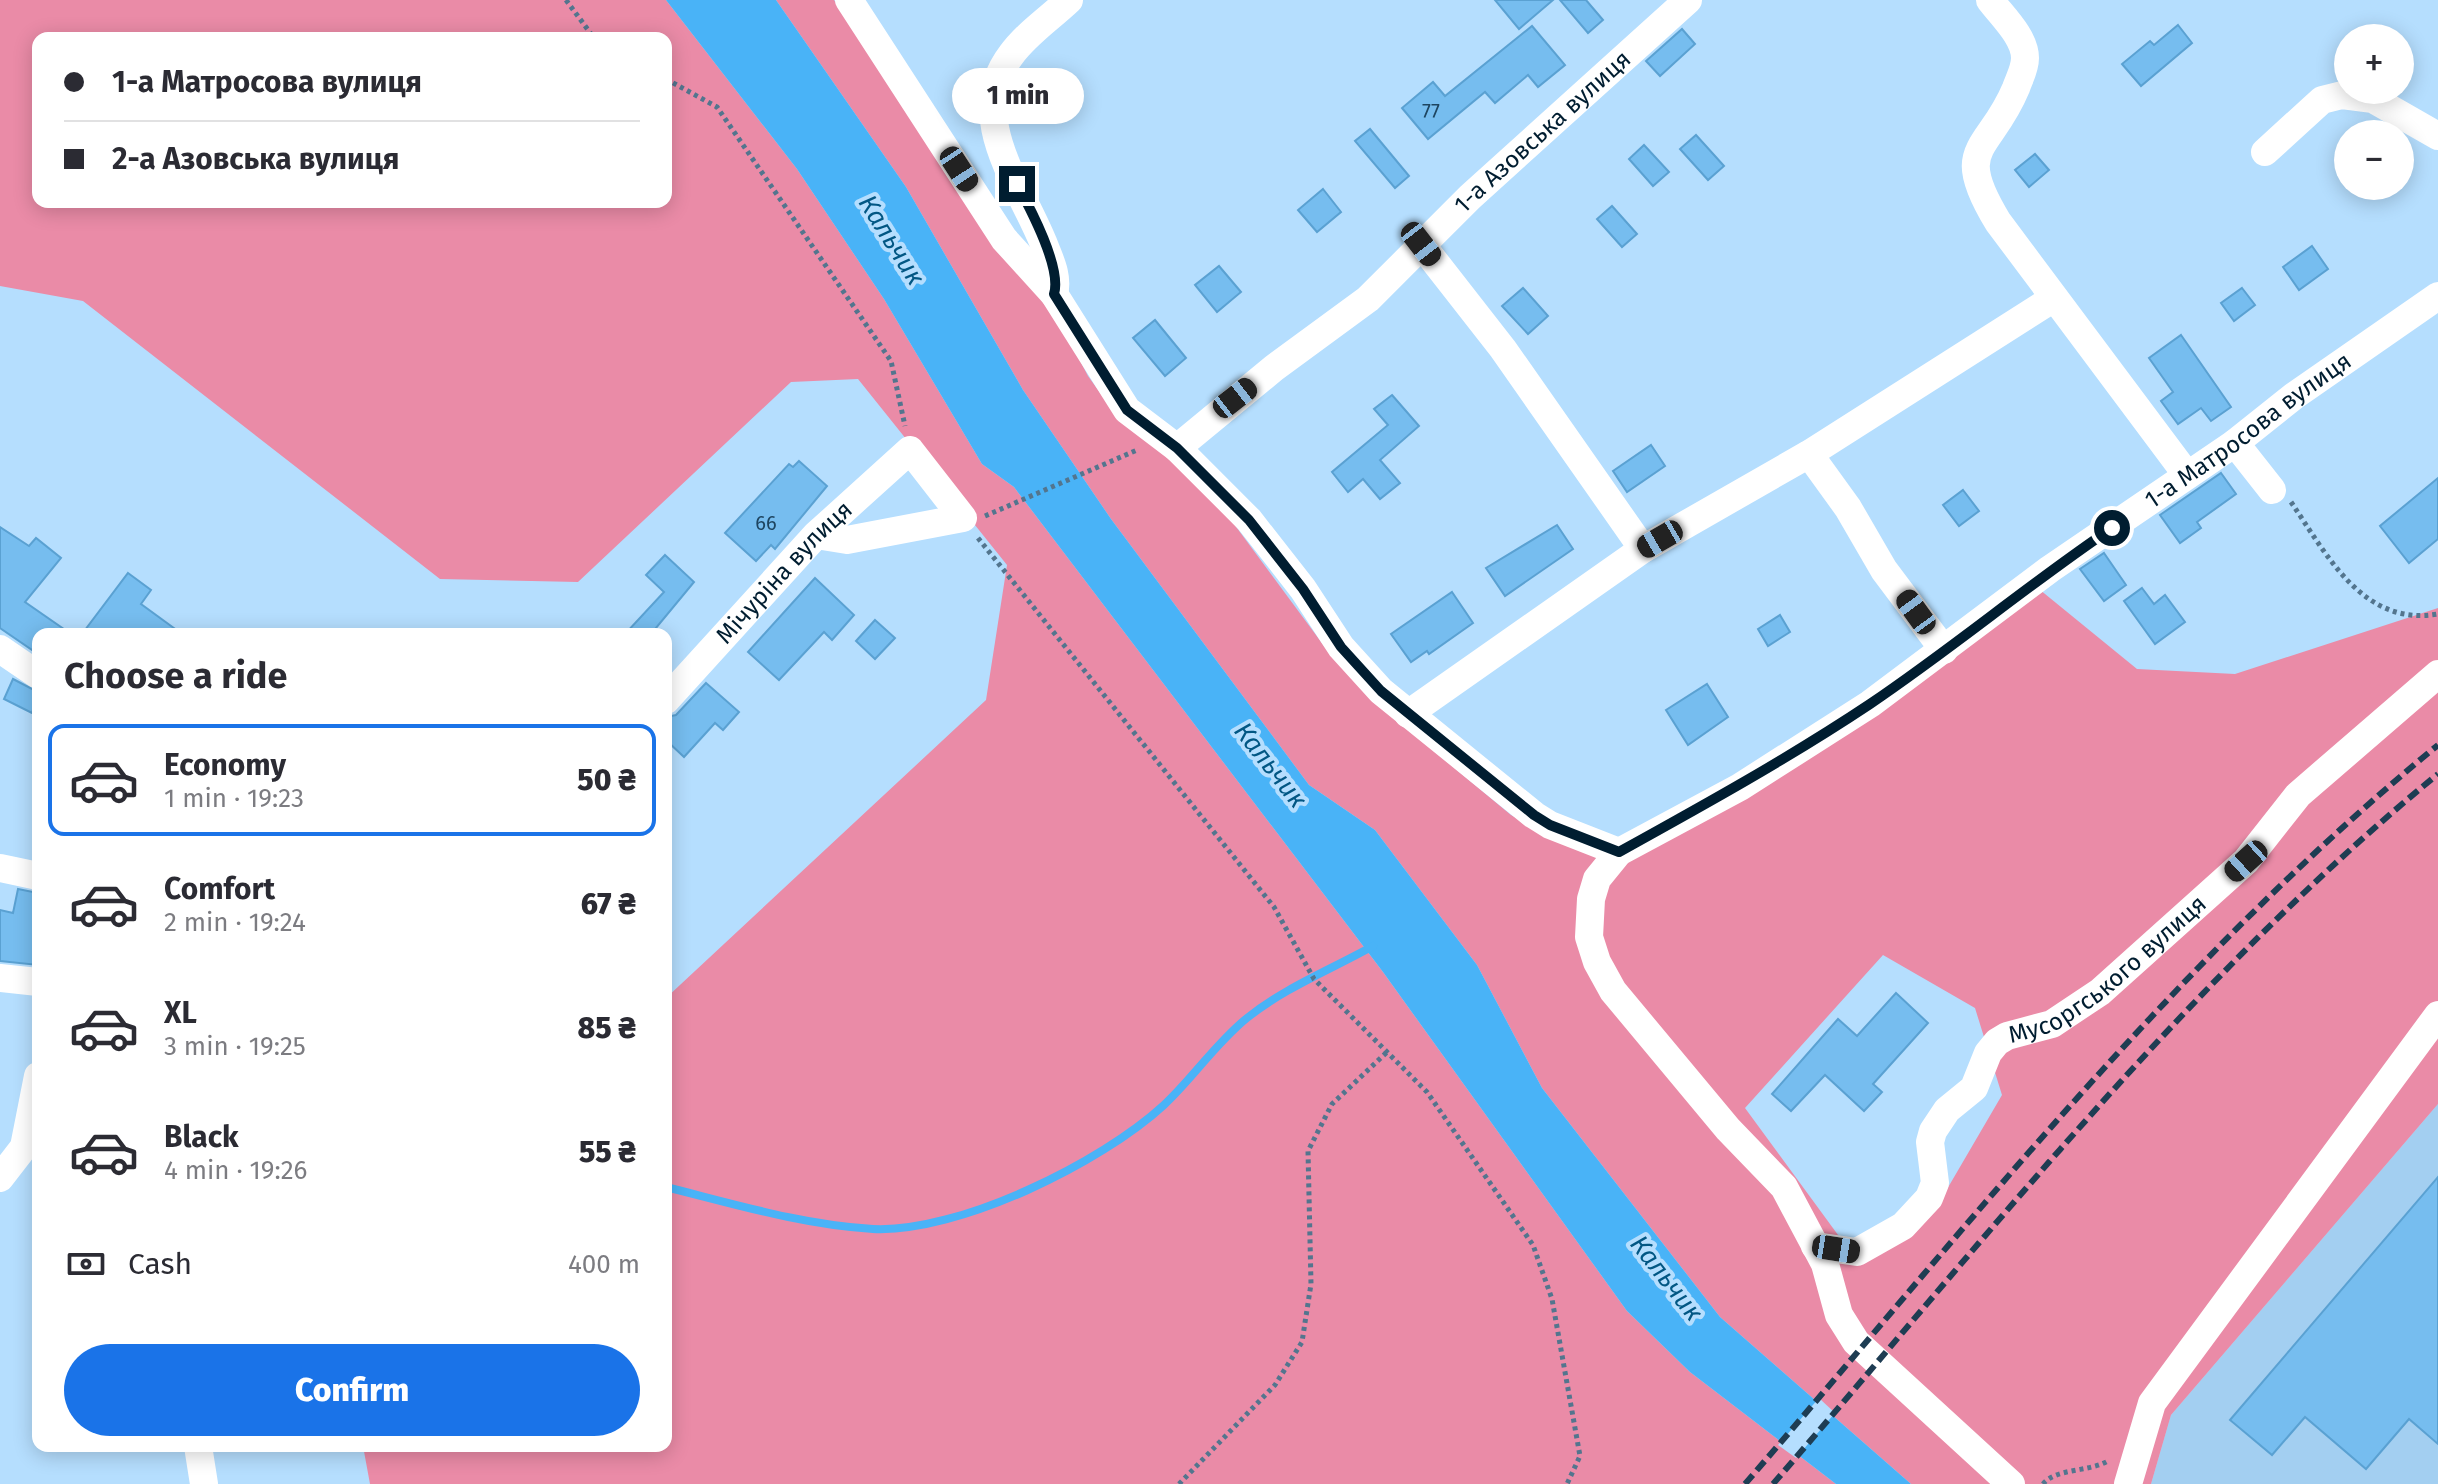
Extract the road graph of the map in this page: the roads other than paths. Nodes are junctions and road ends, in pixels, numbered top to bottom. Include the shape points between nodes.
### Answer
1 (849, 0) edge
2 (1069, 0) edge
3 (1688, 0) edge
4 (1990, 0) edge
5 (2438, 136) edge
6 (2265, 152) dead end
7 (1421, 244) junction
8 (1054, 294) junction
9 (2438, 296) edge
10 (2054, 298) junction
11 (1170, 443) junction
12 (2235, 443) junction
13 (1809, 454) junction
14 (2187, 475) junction
15 (2272, 490) road end
16 (816, 535) junction
17 (1643, 549) junction
18 (0, 649) edge
19 (1944, 650) junction
20 (32, 671) edge
21 (2438, 674) edge
22 (672, 693) edge
23 (1408, 714) junction
24 (1619, 852) junction
25 (0, 868) edge
26 (32, 875) edge
27 (0, 978) edge
28 (32, 981) edge
29 (2438, 1015) edge
30 (32, 1106) edge
31 (0, 1178) edge
32 (1815, 1246) junction
33 (1857, 1252) junction
34 (1836, 1302) junction
35 (199, 1452) edge
36 (204, 1484) edge
37 (2011, 1484) edge
38 (2128, 1484) edge

1 - 8 street via 1004,239
2 - 8 street via 1009,57 995,86 991,114 998,147 1053,266
3 - 7 street, 1-а Азовська вулиця
4 - 10 street via 2015,32 2025,59 2012,98 1980,144 1974,165 1978,187
5 - 6 street via 2373,99 2342,95 2322,100
7 - 11 street, 1-а Азовська вулиця via 1368,299
7 - 17 street via 1503,349
8 - 11 street via 1127,410
9 - 12 street, 1-а Матросова вулиця
10 - 13 street
10 - 14 street
11 - 23 street via 1249,520 1341,647
12 - 14 street, 1-а Матросова вулиця
12 - 15 street
13 - 17 street
13 - 19 street via 1884,570
14 - 19 street, 1-а Матросова вулиця
16 - 16 street, Мічуріна вулиця via 910,450 963,518 847,540
16 - 22 street, Мічуріна вулиця
17 - 23 street
18 - 20 street
19 - 24 street, 1-а Матросова вулиця via 1770,769
21 - 33 street, Мусоргського вулиця via 2298,795 2246,861 2100,992 2052,1024 1997,1042 1974,1088 1947,1110 1933,1131 1935,1183 1929,1198 1903,1226
23 - 24 street via 1550,825
24 - 32 street via 1597,879 1591,899 1589,937 1597,962 1635,1019 1784,1187
25 - 26 street
27 - 28 street
29 - 38 street via 2152,1403
30 - 31 street via 24,1147
32 - 33 street
32 - 34 street
33 - 34 street
34 - 37 street via 1856,1342
35 - 36 street

